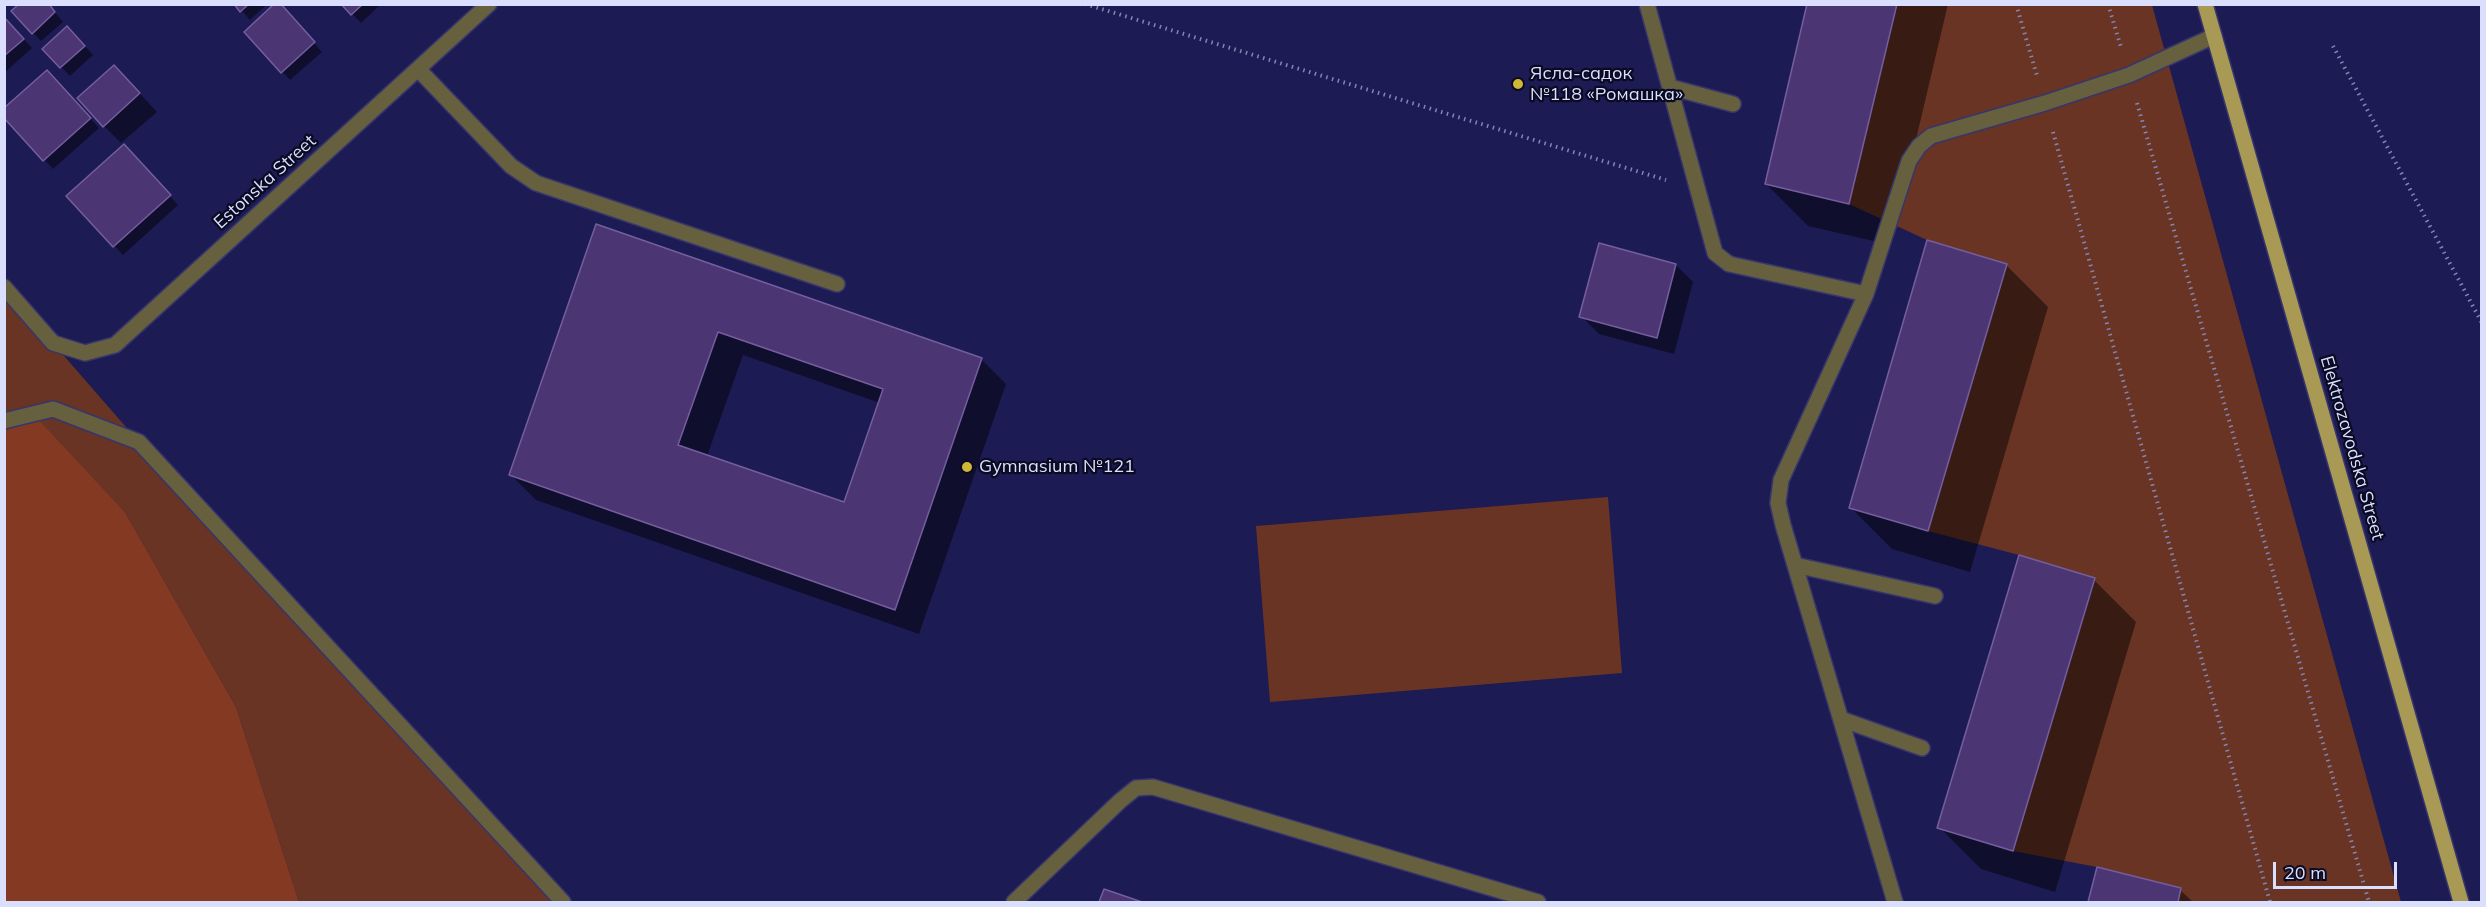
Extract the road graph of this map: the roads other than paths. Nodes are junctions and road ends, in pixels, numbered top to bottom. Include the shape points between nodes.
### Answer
1 (489, 4) edge
2 (1647, 4) edge
3 (2205, 4) edge
4 (2214, 36) junction
5 (418, 69) junction
6 (1670, 87) junction
7 (1733, 104) dead end
8 (837, 284) dead end
9 (4, 287) edge
10 (1866, 294) junction
11 (4, 421) edge
12 (1795, 565) junction
13 (1935, 596) dead end
14 (1841, 719) junction
15 (1922, 748) dead end
16 (563, 903) edge
17 (1014, 903) edge
18 (1538, 903) edge
19 (1895, 903) edge
20 (2461, 903) edge

1 - 5 street, Estonska Street
2 - 6 street
3 - 4 main road, Elektrozavodska Street
4 - 10 street via 2129,75 1930,136 1910,161
4 - 20 main road, Elektrozavodska Street
5 - 8 street via 511,166 536,183
5 - 9 street, Estonska Street via 115,345 85,353 53,343
6 - 7 street
6 - 10 street via 1715,253 1729,264
10 - 12 street via 1781,480 1778,503
11 - 16 street via 53,409 139,442
12 - 13 street
12 - 14 street
14 - 15 street
14 - 19 street
17 - 18 street via 1120,801 1136,788 1153,787

